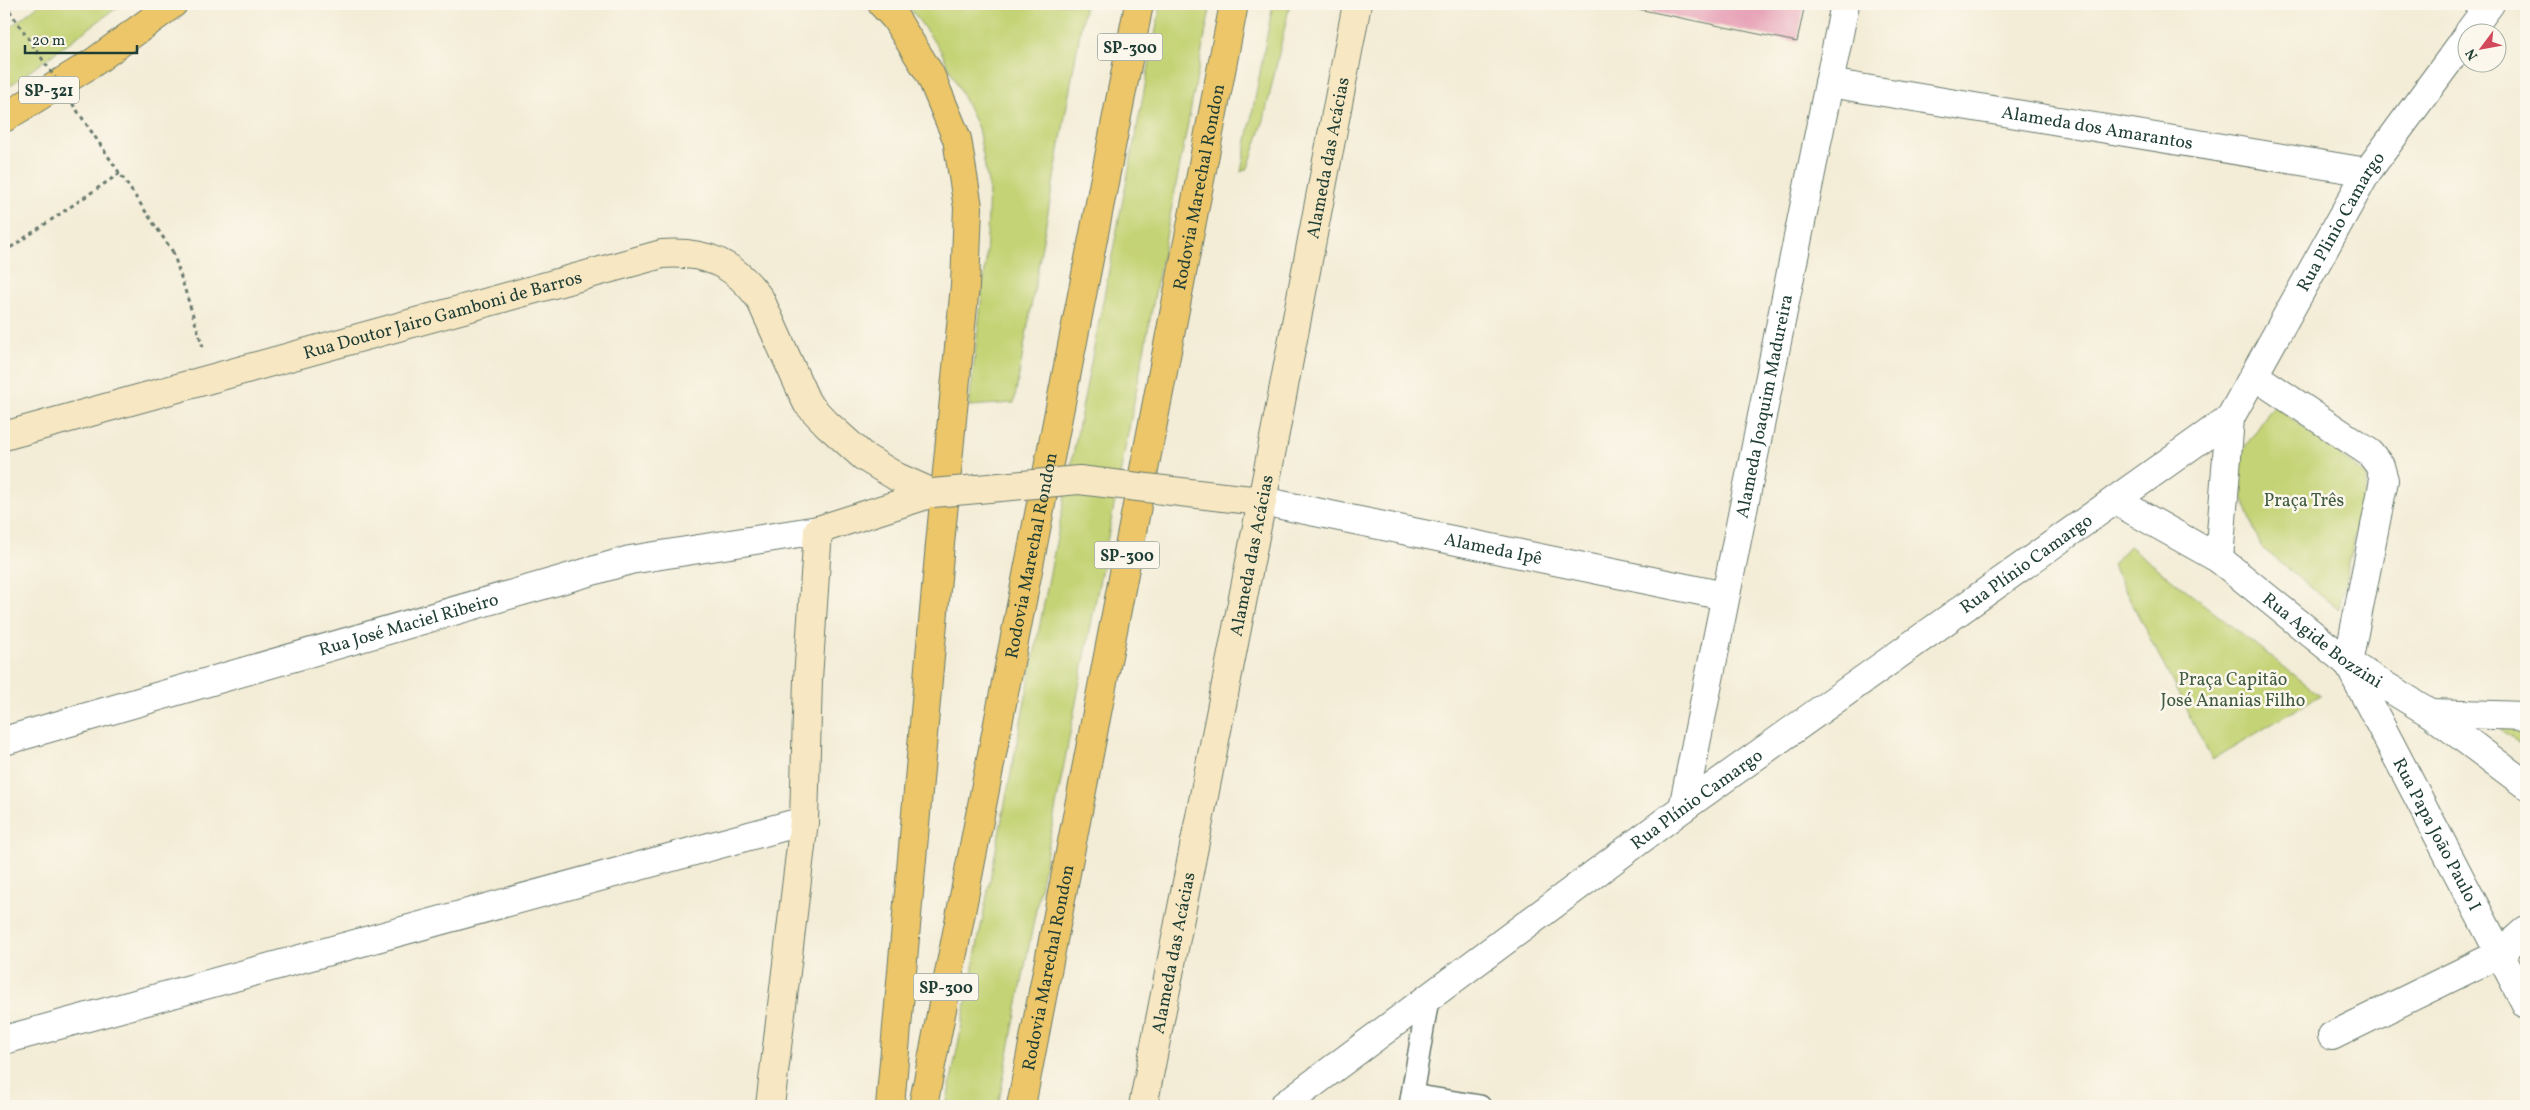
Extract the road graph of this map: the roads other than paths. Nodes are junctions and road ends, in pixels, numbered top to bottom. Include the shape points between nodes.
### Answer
1 (172, 4) edge
2 (882, 4) edge
3 (1129, 4) edge
4 (1139, 4) edge
5 (1234, 4) edge
6 (1357, 4) edge
7 (1844, 4) edge
8 (2490, 4) edge
9 (2477, 22) edge
10 (2458, 48) edge
11 (1829, 83) junction
12 (1122, 90) junction
13 (4, 118) edge
14 (2368, 172) junction
15 (2255, 376) junction
16 (2230, 418) junction
17 (4, 436) edge
18 (933, 493) junction
19 (1262, 501) junction
20 (2116, 501) junction
21 (826, 528) junction
22 (2219, 559) junction
23 (1725, 596) junction
24 (2348, 664) junction
25 (2430, 713) junction
26 (2526, 716) edge
27 (4, 741) edge
28 (2526, 785) edge
29 (1683, 808) junction
30 (804, 821) junction
31 (2526, 930) edge
32 (1051, 949) junction
33 (2499, 954) junction
34 (1428, 999) junction
35 (2526, 1004) edge
36 (2332, 1036) dead end
37 (4, 1040) edge
38 (1411, 1100) edge
39 (770, 1106) edge
40 (890, 1106) edge
41 (924, 1106) edge
42 (1021, 1106) edge
43 (1036, 1106) edge
44 (1143, 1106) edge
45 (1283, 1106) edge
46 (1480, 1106) edge

1 - 13 highway, SP-321 via 94,62
2 - 40 highway via 895,18 930,74 957,139 968,207 965,285
3 - 12 highway
4 - 12 highway, Rodovia Marechal Rondon / SP-300
5 - 32 highway, Rodovia Marechal Rondon / SP-300
6 - 19 main road, Alameda das Acácias
7 - 11 street, Alameda Joaquim Madureira
8 - 9 street, Rua Plinio Camargo
10 - 14 street, Rua Plinio Camargo
11 - 14 street, Alameda dos Amarantos
11 - 23 street, Alameda Joaquim Madureira
12 - 41 highway, Rodovia Marechal Rondon / SP-300
14 - 15 street, Rua Plinio Camargo
15 - 16 street, Rua Plinio Camargo
15 - 24 street via 2370,453 2380,466 2384,480
16 - 20 street, Rua Plinio Camargo
16 - 22 street, Rua Plinio Camargo
17 - 18 main road, Rua Doutor Jairo Gamboni de Barros via 662,254 678,253 710,258 739,274 760,299 807,403 864,457
18 - 19 main road, bridge via 1079,480
18 - 21 main road
19 - 23 street, Alameda Ipê
19 - 44 main road, Alameda das Acácias
20 - 22 street, Rua Agide Bozzini
20 - 29 street, Rua Plínio Camargo
21 - 27 street, Rua José Maciel Ribeiro via 630,560
21 - 30 main road via 808,679
22 - 24 street, Rua Agide Bozzini
23 - 29 street, Alameda Joaquim Madureira
24 - 25 street, Rua Agide Bozzini
24 - 33 street, Rua Papa João Paulo I
25 - 26 street
25 - 28 street, Rua Agide Bozzini
29 - 34 street, Rua Plínio Camargo
30 - 37 street
30 - 39 main road
31 - 33 street
32 - 42 highway, Rodovia Marechal Rondon / SP-300
32 - 43 highway
33 - 35 street, Rua Papa João Paulo I
33 - 36 street
34 - 38 lane
34 - 45 street, Rua Plínio Camargo
38 - 46 lane

